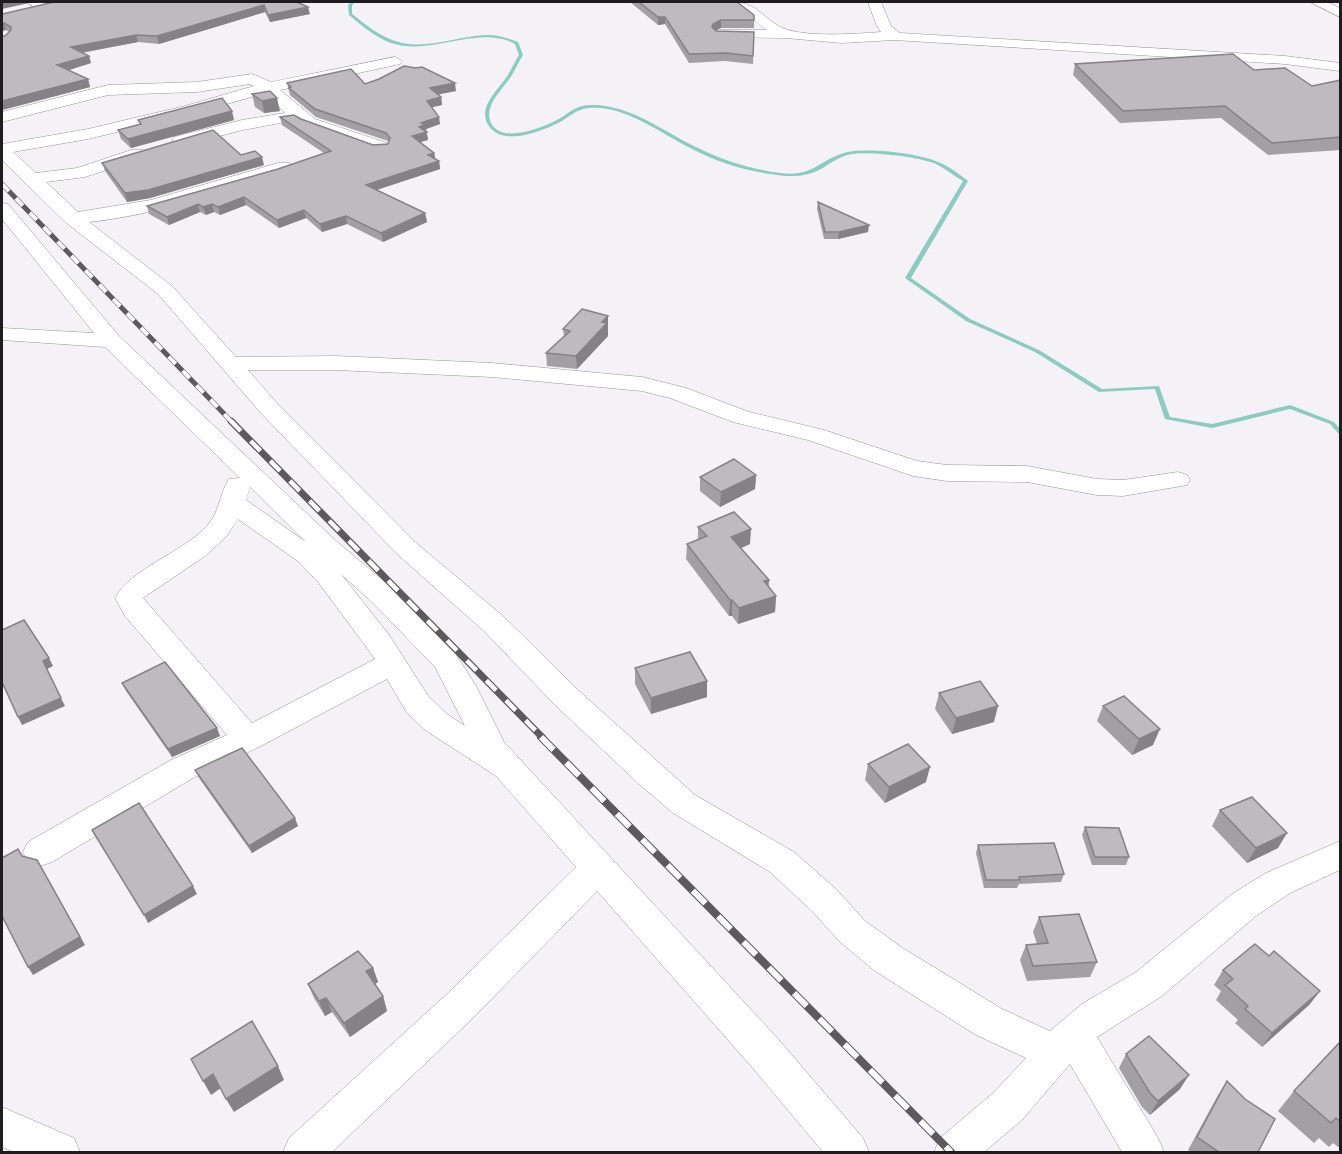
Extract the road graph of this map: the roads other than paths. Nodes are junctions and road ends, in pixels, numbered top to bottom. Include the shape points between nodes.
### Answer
1 (57, 2) edge
2 (737, 2) edge
3 (875, 2) edge
4 (1317, 2) edge
5 (36, 4) edge
6 (19, 11) edge
7 (1341, 13) edge
8 (721, 34) edge
9 (786, 34) junction
10 (892, 36) junction
11 (395, 62) dead end
12 (1341, 66) edge
13 (268, 87) junction
14 (9, 115) edge
15 (299, 115) junction
16 (57, 140) junction
17 (381, 147) edge
18 (2, 150) edge
19 (284, 167) edge
20 (31, 179) junction
21 (4, 217) edge
22 (72, 218) junction
23 (2, 334) edge
24 (111, 340) junction
25 (230, 364) junction
26 (244, 467) junction
27 (1178, 480) dead end
28 (233, 503) junction
29 (392, 663) junction
30 (248, 738) junction
31 (511, 771) junction
32 (40, 852) dead end
33 (1341, 855) edge
34 (598, 868) junction
35 (1064, 1042) junction
36 (2, 1127) edge
37 (60, 1152) edge
38 (303, 1152) edge
39 (849, 1152) edge
40 (954, 1152) edge
41 (1144, 1152) edge

1 - 5 street
2 - 9 street via 754,11 769,27
3 - 10 street
4 - 7 street
5 - 6 street
8 - 9 street
9 - 10 street via 842,39
10 - 12 street
11 - 13 street via 367,75
13 - 14 street via 245,78 197,87 108,90
13 - 15 street
13 - 16 street via 190,110
14 - 16 street
15 - 17 street
15 - 20 street via 251,123 79,172
16 - 18 street
18 - 20 street
19 - 22 street via 144,207
20 - 22 street
21 - 24 street
22 - 25 street via 165,290
23 - 24 street
24 - 26 street
25 - 27 street via 336,363 545,374 642,384 921,469 1027,474 1097,487 1124,488
25 - 35 street via 406,548 494,624 567,698 684,804 782,862 852,931 888,959 989,1022
26 - 28 street
26 - 31 street via 446,660 492,750
28 - 29 street via 308,556 328,576
28 - 30 street via 214,533 133,590 129,598
29 - 30 street
29 - 31 street via 418,705 436,722
30 - 32 street via 182,770
31 - 34 street
33 - 35 street via 1278,883 1244,905 1149,984 1095,1016
34 - 38 street via 468,998
34 - 39 street via 758,1044
35 - 40 street via 1007,1107
35 - 41 street
36 - 37 street

